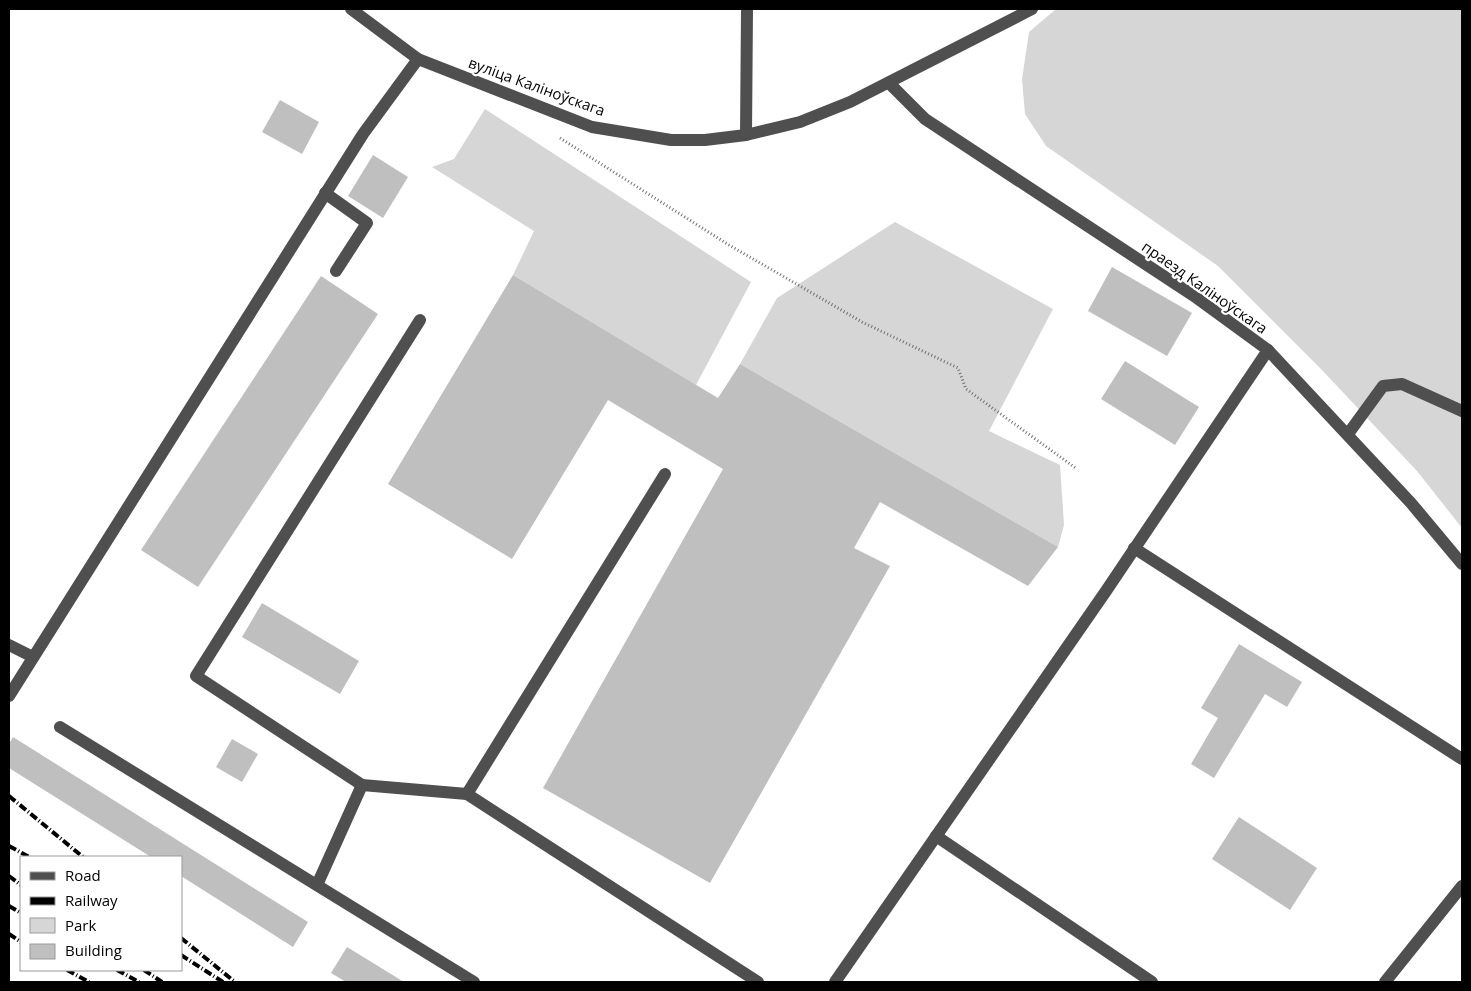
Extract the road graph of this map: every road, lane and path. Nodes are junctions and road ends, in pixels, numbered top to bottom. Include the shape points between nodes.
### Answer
1 (351, 9) edge
2 (747, 9) edge
3 (1032, 9) edge
4 (418, 59) junction
5 (888, 83) junction
6 (552, 133) dead end
7 (746, 135) junction
8 (326, 193) junction
9 (336, 271) dead end
10 (420, 320) dead end
11 (1268, 350) junction
12 (1462, 411) edge
13 (1348, 434) junction
14 (1077, 469) dead end
15 (665, 474) dead end
16 (1134, 548) junction
17 (1462, 564) edge
18 (9, 645) edge
19 (33, 657) junction
20 (9, 696) edge
21 (60, 727) dead end
22 (1462, 759) edge
23 (362, 785) junction
24 (467, 794) junction
25 (936, 836) junction
26 (317, 885) junction
27 (1462, 886) edge
28 (474, 982) edge
29 (758, 982) edge
30 (835, 982) edge
31 (1152, 982) edge
32 (1384, 982) edge

1 - 4 street, вуліца Каліноўскага
2 - 7 street
3 - 5 street, вуліца Каліноўскага
4 - 7 street, вуліца Каліноўскага via 592,127 672,140
4 - 8 street via 381,107
5 - 7 street, вуліца Каліноўскага via 800,122
5 - 11 street, праезд Каліноўскага via 925,119 1194,296
6 - 14 path via 729,244 862,322 958,368 966,389
8 - 9 street via 367,222
8 - 19 street
10 - 23 street via 196,676
11 - 13 street, праезд Каліноўскага
11 - 16 street
12 - 13 street via 1402,384 1383,386
13 - 17 street, праезд Каліноўскага
15 - 24 street
16 - 22 street
16 - 25 street
18 - 19 street
19 - 20 street
21 - 26 street
23 - 24 street
23 - 26 street
24 - 29 street
25 - 30 street
25 - 31 street
26 - 28 street
27 - 32 street

